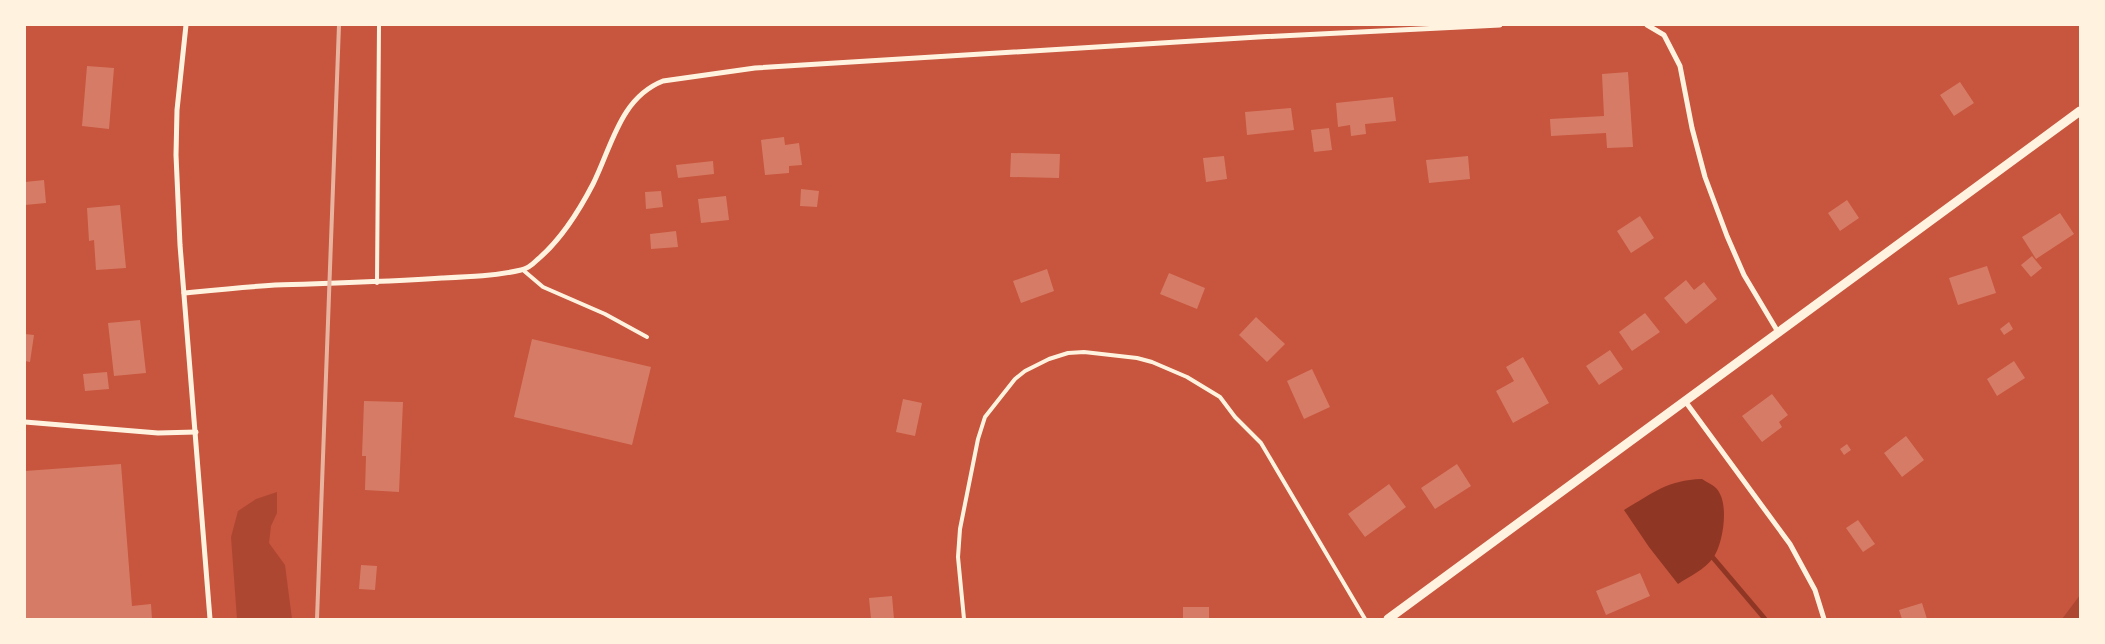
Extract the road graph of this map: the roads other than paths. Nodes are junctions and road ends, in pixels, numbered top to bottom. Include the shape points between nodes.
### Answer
1 (186, 25) edge
2 (379, 25) edge
3 (1500, 25) edge
4 (1647, 25) edge
5 (2080, 111) edge
6 (523, 270) junction
7 (377, 283) junction
8 (184, 293) junction
9 (1778, 332) junction
10 (648, 337) dead end
11 (1685, 401) junction
12 (25, 422) edge
13 (196, 432) junction
14 (210, 619) edge
15 (964, 619) edge
16 (1365, 619) edge
17 (1388, 619) edge
18 (1824, 619) edge

1 - 8 street via 176,155
2 - 7 lane
3 - 6 street via 755,68 663,80 637,96 613,136 594,183 579,209 551,246
4 - 9 street via 1664,35 1680,66 1705,177 1744,275
5 - 9 street
6 - 7 street
6 - 10 lane via 543,287
7 - 8 street via 274,285
8 - 13 street
9 - 11 street
11 - 17 street
11 - 18 street via 1790,544 1815,590
12 - 13 street via 158,433
13 - 14 street
15 - 16 lane via 958,557 960,529 985,417 1025,371 1049,359 1084,352 1152,362 1187,377 1220,397 1261,443

